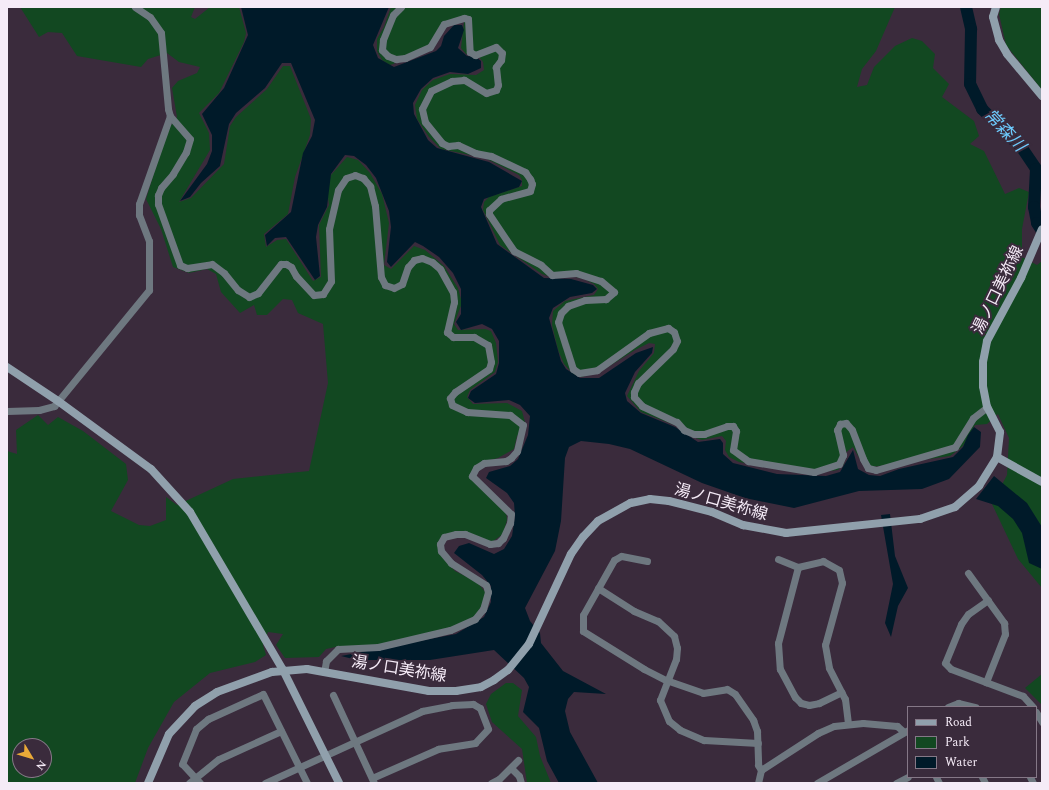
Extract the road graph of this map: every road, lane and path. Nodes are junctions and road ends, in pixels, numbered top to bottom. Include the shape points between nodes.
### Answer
1 (135, 7) edge
2 (401, 7) edge
3 (996, 7) edge
4 (1042, 96) edge
5 (170, 116) junction
6 (1040, 233) edge
7 (7, 367) edge
8 (58, 401) junction
9 (987, 407) junction
10 (7, 411) edge
11 (997, 457) junction
12 (1042, 482) edge
13 (778, 559) dead end
14 (647, 561) dead end
15 (798, 567) junction
16 (968, 573) dead end
17 (598, 588) junction
18 (988, 600) junction
19 (283, 670) junction
20 (324, 672) junction
21 (666, 680) junction
22 (986, 682) junction
23 (842, 692) junction
24 (333, 695) dead end
25 (950, 706) edge
26 (972, 706) edge
27 (1032, 706) edge
28 (848, 723) junction
29 (282, 731) junction
30 (906, 731) edge
31 (354, 742) junction
32 (758, 743) junction
33 (326, 755) junction
34 (518, 760) dead end
35 (300, 767) junction
36 (511, 768) junction
37 (761, 770) junction
38 (907, 778) edge
39 (195, 781) edge
40 (373, 781) edge
41 (148, 783) edge
42 (265, 783) edge
43 (307, 783) edge
44 (339, 783) edge
45 (491, 783) edge
46 (521, 783) edge
47 (758, 783) edge
48 (817, 783) edge
49 (896, 783) edge

1 - 5 street via 150,17 161,33
2 - 9 street via 393,15 383,40 382,50 388,56 405,58 430,47 444,24 464,18 468,19 470,52 475,55 496,47 502,53 496,67 496,90 486,93 464,80 452,80 431,90 422,109 425,122 442,143 448,146 458,145 475,153 491,156 525,172 530,178 530,191 501,199 489,210 489,214 514,251 541,265 552,275 576,273 601,281 614,292 606,299 585,300 568,306 561,313 558,322 573,369 579,373 597,370 649,333 668,328 674,332 677,341 673,349 636,387 634,397 642,406 677,422 684,430 694,434 704,434 733,426 736,431 733,450 748,461 814,472 839,464 843,455 837,430 840,424 846,423 852,430 868,468 876,470 955,447 973,418
3 - 4 main road via 993,17 998,40
5 - 8 street via 139,204 139,215 149,241 149,290
5 - 20 street via 190,139 173,174 161,188 158,204 180,265 187,268 212,264 221,270 238,290 249,297 258,293 281,264 286,264 292,266 296,276 314,295 324,294 331,281 329,229 338,190 346,178 355,175 364,178 370,186 375,206 381,277 385,285 394,288 402,284 408,266 414,260 422,258 432,262 440,269 453,292 454,302 447,332 453,337 474,337 488,345 491,362 489,369 455,392 450,398 452,405 467,412 510,415 523,425 517,451 511,458 506,461 484,463 476,468 472,476 511,514 503,538 498,543 490,544 465,534 456,534 444,537 440,544 441,552 452,562 486,585 488,592 483,609 475,619 450,630 378,647 338,649 326,661
6 - 9 main road, 湯ノ口美祢線 via 1021,278 987,341 982,386
7 - 8 main road
8 - 10 street via 50,408
8 - 19 main road via 152,469 171,489 203,530
9 - 11 main road, 湯ノ口美祢線 via 1000,432
11 - 12 main road
11 - 20 main road, 湯ノ口美祢線 via 979,486 966,499 938,515 902,521 786,532 743,525 712,512 669,501 650,499 631,503 598,521 571,554 540,626 523,654 494,680 481,686 456,691 429,691
13 - 15 street
14 - 17 street via 621,556 614,560
15 - 23 street via 823,561 839,570 842,583 825,645 829,668
15 - 23 street via 778,643 780,669 801,703 819,703
16 - 18 street
17 - 21 street via 634,611 658,621 674,636 676,659
17 - 21 street via 583,615 583,631
18 - 22 street via 1002,618 1005,634
18 - 22 street via 968,614 961,624 945,663 951,669
19 - 20 main road, 湯ノ口美祢線 via 307,669
19 - 33 main road
19 - 41 main road, 湯ノ口美祢線 via 217,692 195,706 169,734
21 - 32 street via 703,693 727,689 734,694 753,720
21 - 32 street via 660,700 669,721 680,730 704,740
22 - 27 street via 1023,696
23 - 28 street
24 - 31 street
25 - 26 street via 958,703
28 - 30 street via 897,726
28 - 37 street via 818,733
29 - 35 street
29 - 39 street via 219,759
29 - 39 street via 262,694 208,719 196,729 183,758 182,764
30 - 48 street
31 - 33 street
31 - 40 street
31 - 40 street via 422,711 452,705 472,704 480,708 488,729 475,743 438,749
32 - 37 street via 758,765
33 - 35 street
33 - 44 main road
34 - 36 street
35 - 42 street
35 - 43 street
36 - 45 street
36 - 46 street
37 - 47 street
38 - 49 street

